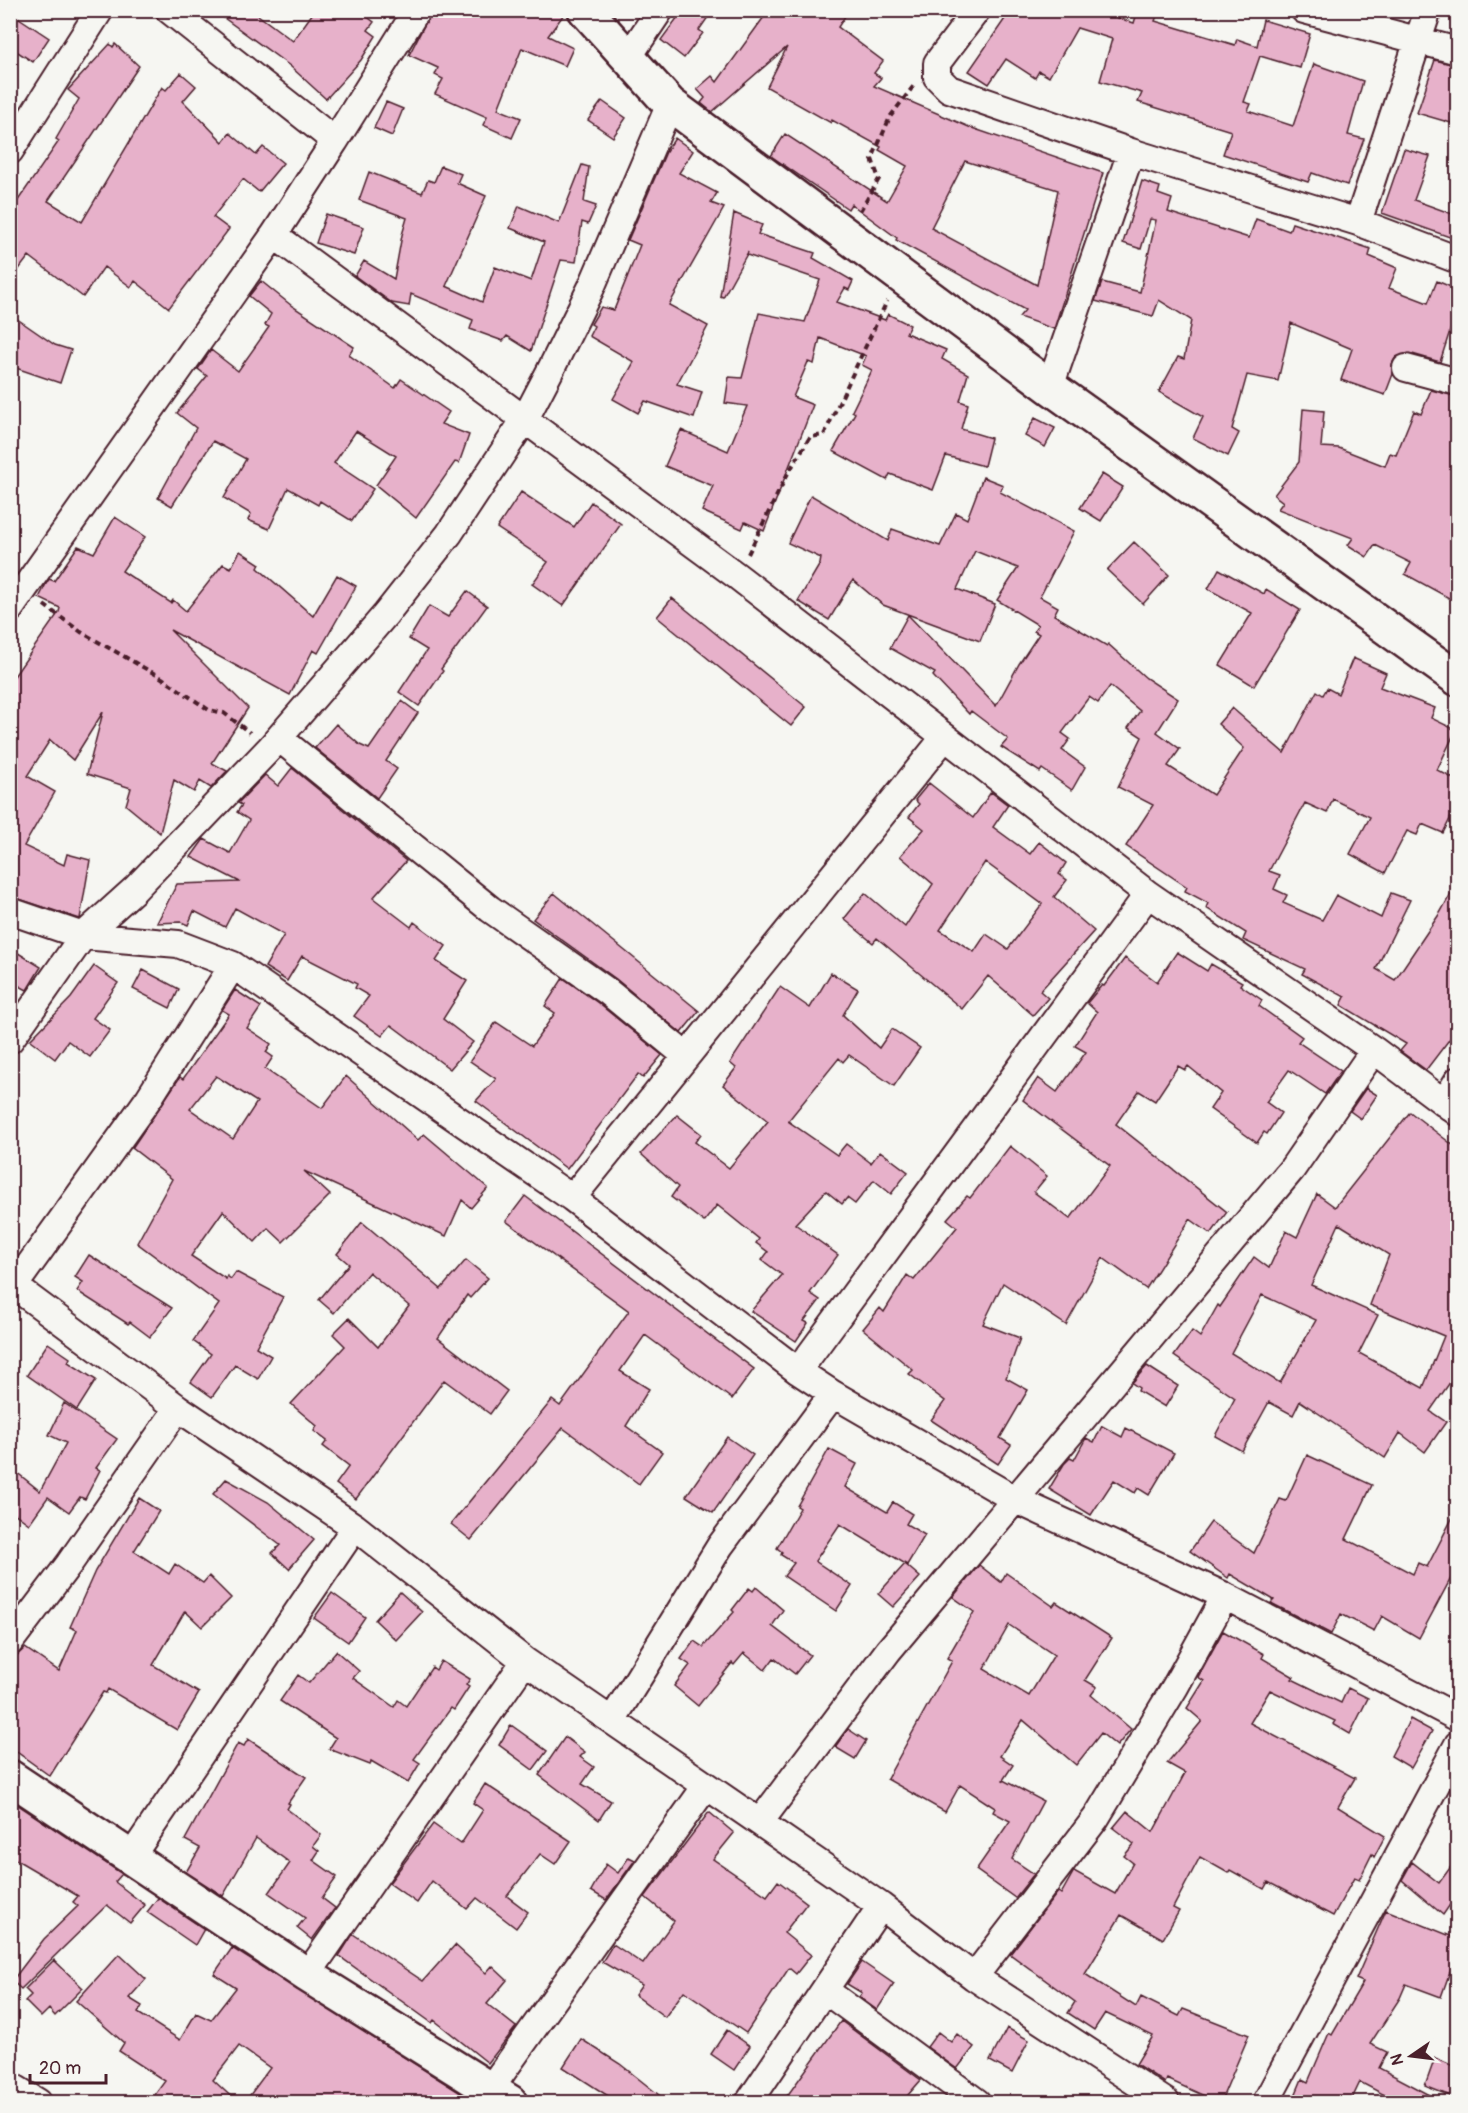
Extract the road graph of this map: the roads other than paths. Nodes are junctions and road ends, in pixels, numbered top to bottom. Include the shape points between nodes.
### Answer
1 (100, 10) edge
2 (170, 10) edge
3 (417, 10) edge
4 (585, 10) edge
5 (660, 10) edge
6 (977, 10) edge
7 (1304, 10) edge
8 (1428, 10) edge
9 (1419, 41) junction
10 (1458, 51) edge
11 (627, 59) junction
12 (670, 104) junction
13 (335, 141) junction
14 (10, 151) edge
15 (1131, 152) junction
16 (1358, 222) junction
17 (274, 235) junction
18 (1458, 260) edge
19 (1406, 368) dead end
20 (1458, 382) edge
21 (1050, 387) junction
22 (525, 419) junction
23 (17, 600) edge
24 (1458, 680) edge
25 (944, 738) junction
26 (274, 743) junction
27 (1148, 894) junction
28 (10, 911) edge
29 (83, 936) junction
30 (233, 965) junction
31 (10, 1040) edge
32 (1374, 1050) junction
33 (685, 1055) junction
34 (1458, 1080) edge
35 (1451, 1108) edge
36 (572, 1198) junction
37 (12, 1287) edge
38 (798, 1371) junction
39 (833, 1394) junction
40 (178, 1408) junction
41 (1016, 1500) junction
42 (355, 1527) junction
43 (1225, 1596) junction
44 (10, 1642) edge
45 (525, 1661) junction
46 (1458, 1718) edge
47 (613, 1719) junction
48 (1458, 1744) edge
49 (10, 1777) edge
50 (706, 1786) junction
51 (760, 1822) junction
52 (131, 1857) junction
53 (881, 1906) junction
54 (307, 1975) junction
55 (974, 1977) junction
56 (826, 1991) junction
57 (10, 2085) edge
58 (494, 2098) edge
59 (38, 2103) edge
60 (749, 2103) edge
61 (977, 2103) edge
62 (1166, 2103) edge
63 (1266, 2103) edge

1 - 14 street
2 - 13 street
3 - 13 street
4 - 11 street
5 - 11 street
6 - 15 street via 937,63 938,77 949,89
7 - 9 street
8 - 9 street
9 - 10 street
9 - 16 street
11 - 12 street
12 - 21 street
12 - 22 street via 591,288
13 - 17 street
15 - 16 street
15 - 21 street
16 - 18 street
17 - 22 street
17 - 23 street
19 - 20 street
21 - 24 street
22 - 25 street via 737,576
22 - 26 street via 449,534 386,614
25 - 27 street
25 - 33 street
26 - 29 street via 143,881
26 - 33 street via 490,909 607,991
27 - 32 street
27 - 38 street
28 - 29 street
29 - 30 street via 178,944
29 - 31 street
30 - 36 street
30 - 37 street via 149,1098
32 - 35 street
32 - 41 street via 1292,1168
33 - 36 street
34 - 35 street
36 - 38 street
37 - 40 street
38 - 39 street
39 - 41 street
39 - 47 street via 720,1546
40 - 42 street
40 - 44 street
41 - 43 street
41 - 51 street via 888,1651
42 - 45 street
42 - 52 street
43 - 46 street
43 - 55 street via 1096,1818
45 - 47 street
45 - 54 street
47 - 50 street
48 - 63 street
49 - 52 street
50 - 51 street
50 - 58 street
51 - 53 street
52 - 54 street
53 - 55 street
53 - 56 street
54 - 58 street
55 - 62 street
56 - 60 street
56 - 61 street
57 - 59 street

